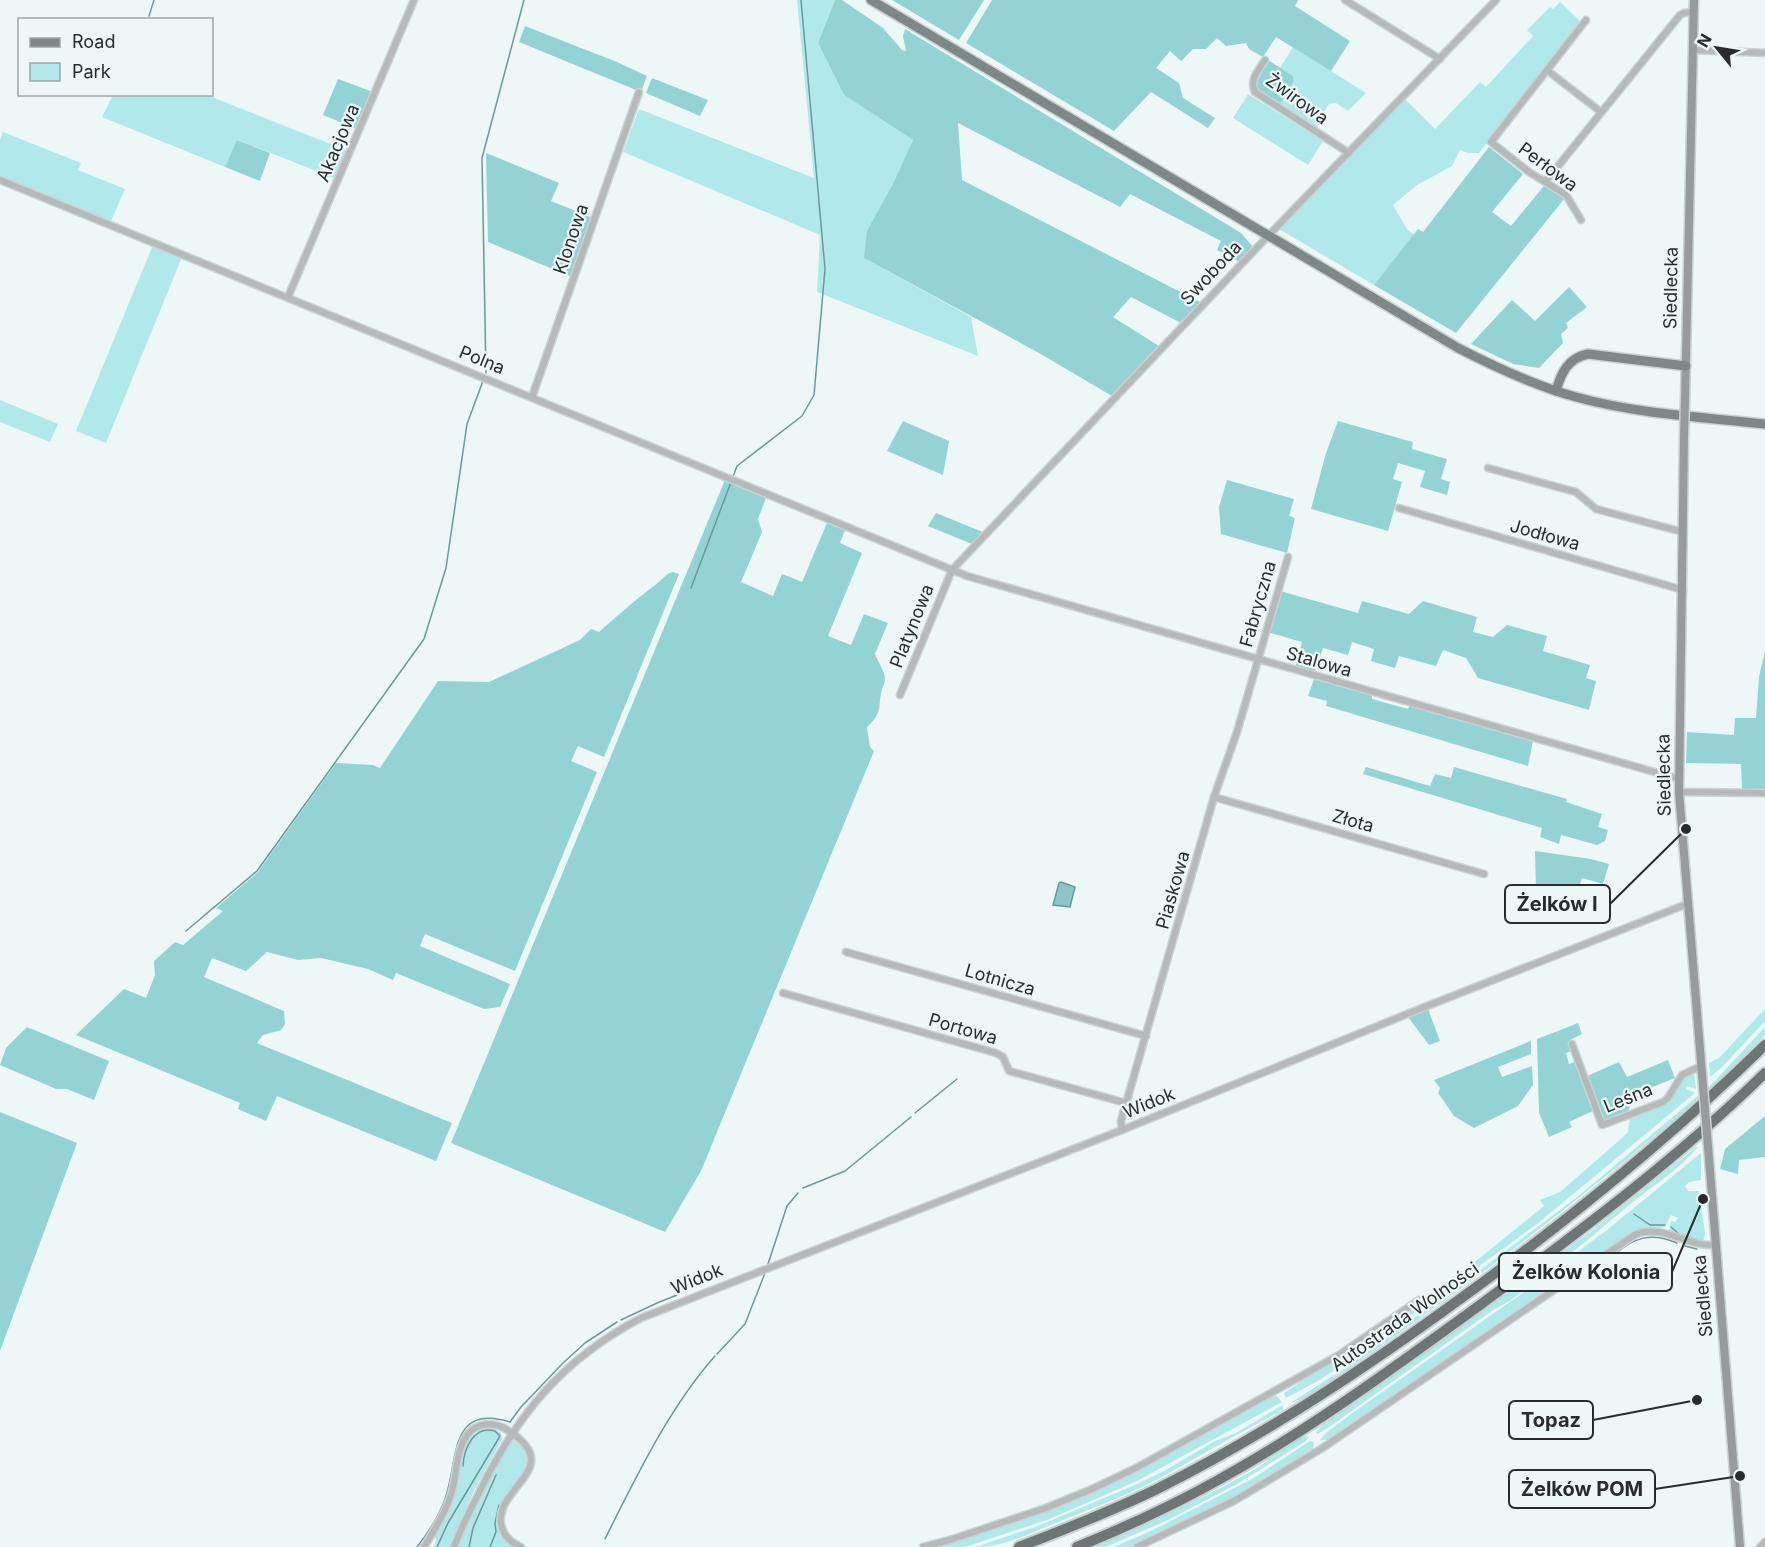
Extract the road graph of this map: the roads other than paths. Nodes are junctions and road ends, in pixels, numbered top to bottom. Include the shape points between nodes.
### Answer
1 (414, 0) edge
2 (871, 0) edge
3 (1345, 0) edge
4 (1496, 0) edge
5 (1694, 0) edge
6 (1694, 12) junction
7 (1586, 20) dead end
8 (1693, 50) junction
9 (1765, 53) edge
10 (1440, 59) junction
11 (1265, 60) dead end
12 (1548, 71) junction
13 (639, 92) dead end
14 (1601, 112) junction
15 (1348, 153) junction
16 (0, 180) edge
17 (1546, 182) junction
18 (1581, 220) dead end
19 (1268, 236) junction
20 (288, 297) junction
21 (1686, 366) junction
22 (1556, 391) junction
23 (532, 397) junction
24 (1765, 424) edge
25 (1488, 468) dead end
26 (1399, 508) dead end
27 (1683, 532) junction
28 (1288, 557) dead end
29 (952, 570) junction
30 (1683, 591) junction
31 (1257, 660) junction
32 (900, 694) dead end
33 (1679, 779) junction
34 (1679, 792) junction
35 (1765, 793) edge
36 (1214, 797) junction
37 (1484, 874) dead end
38 (1687, 904) junction
39 (846, 952) dead end
40 (783, 993) dead end
41 (1146, 1036) junction
42 (1572, 1044) dead end
43 (1765, 1045) edge
44 (1701, 1066) junction
45 (1765, 1073) edge
46 (1126, 1103) junction
47 (1122, 1130) junction
48 (1715, 1245) junction
49 (1419, 1300) dead end
50 (511, 1433) junction
51 (1765, 1542) edge
52 (424, 1547) edge
53 (454, 1547) edge
54 (521, 1547) edge
55 (923, 1547) edge
56 (1019, 1547) edge
57 (1077, 1547) edge
58 (1137, 1547) edge
59 (1740, 1547) edge
60 (1760, 1547) edge

1 - 20 street, Akacjowa
2 - 19 main road
3 - 10 street
4 - 10 street, Swoboda
5 - 6 main road, Siedlecka
6 - 8 main road, Siedlecka
6 - 14 street via 1680,15
7 - 12 street
8 - 9 street
8 - 21 main road, Siedlecka
10 - 15 street, Swoboda
11 - 15 street, Żwirowa via 1252,81 1255,92
12 - 14 street
12 - 17 street, Perłowa via 1491,142
13 - 23 street, Klonowa
14 - 17 street
15 - 19 street, Swoboda
16 - 20 street, Polna
17 - 18 street, Perłowa via 1566,195
19 - 22 main road via 1458,348
19 - 29 street, Swoboda
20 - 23 street, Polna
21 - 22 main road via 1588,354 1570,362
21 - 27 main road, Siedlecka, bridge
22 - 24 main road via 1621,407
23 - 29 street, Polna
25 - 27 street via 1576,492 1596,509
26 - 30 street, Jodłowa
27 - 30 main road, Siedlecka
28 - 31 street, Fabryczna
29 - 31 street, Stalowa
29 - 32 street, Platynowa
30 - 33 main road, Siedlecka
31 - 33 street, Stalowa
31 - 36 street, Piaskowa
33 - 34 main road, Siedlecka
34 - 35 street
34 - 38 main road, Siedlecka
36 - 37 street, Złota
36 - 41 street, Piaskowa
38 - 44 main road, Siedlecka
38 - 47 street, Widok
39 - 41 street, Lotnicza
40 - 46 street, Portowa via 996,1053 1003,1057 1009,1071
41 - 46 street, Piaskowa
42 - 44 street, Leśna via 1602,1125 1663,1102 1682,1075
43 - 56 highway, Autostrada Wolności via 1597,1195 1389,1350 1210,1461 1103,1514
44 - 48 main road, Siedlecka, bridge
45 - 57 highway, Autostrada Wolności via 1694,1139 1608,1209 1333,1409 1221,1479
46 - 47 street, Piaskowa via 1120,1123
47 - 50 street, Widok via 691,1297 622,1328 562,1372
48 - 58 street via 1701,1245 1652,1230 1636,1234 1321,1449 1234,1501
48 - 59 main road, Siedlecka
49 - 55 street via 1340,1354 1138,1467 1046,1508
50 - 52 street via 500,1426 484,1424 465,1438 447,1505
50 - 53 street, Widok via 492,1464
50 - 54 street via 526,1444 531,1461 504,1505 501,1525 507,1538
51 - 60 street

